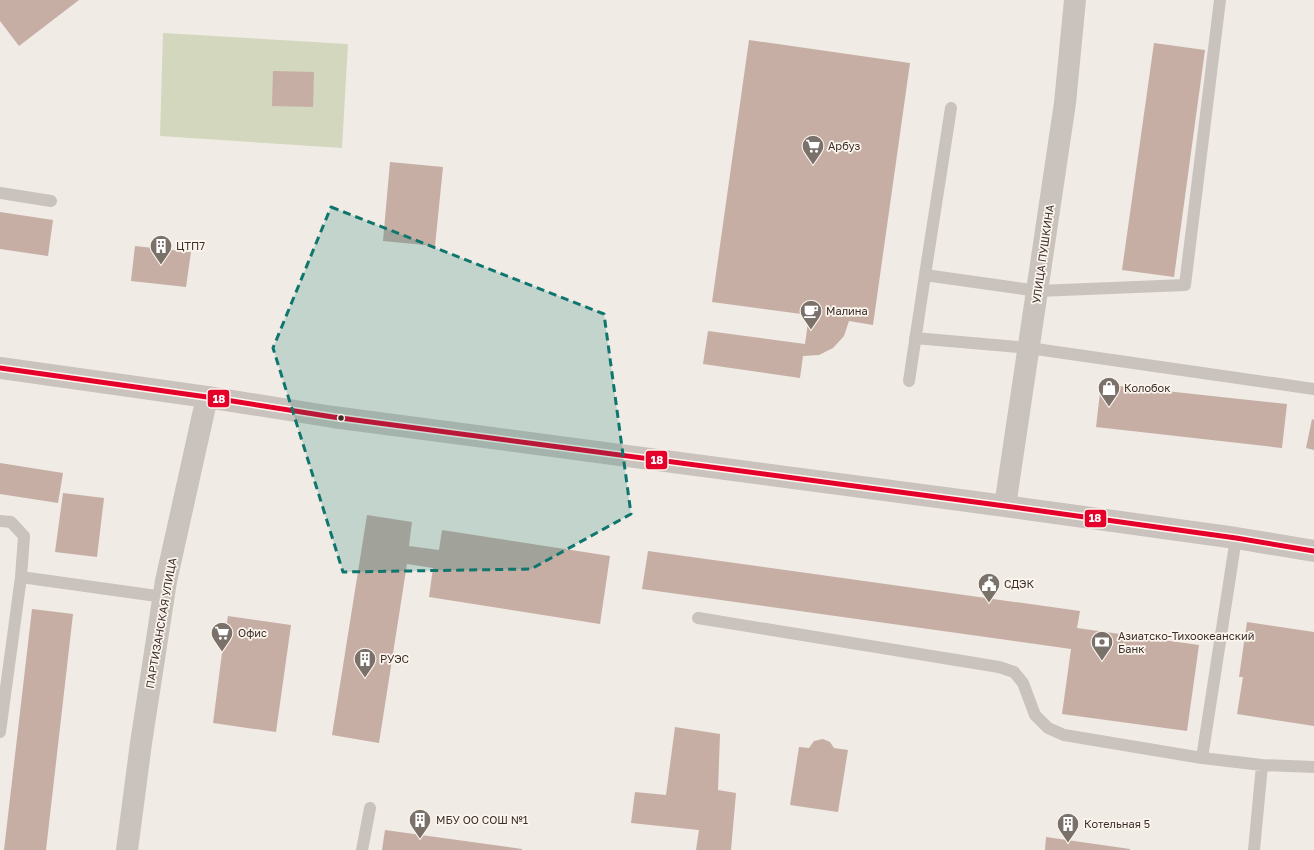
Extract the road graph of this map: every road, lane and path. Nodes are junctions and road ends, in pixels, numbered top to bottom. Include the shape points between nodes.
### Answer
1 (1075, 0) edge
2 (1220, 0) edge
3 (951, 108) dead end
4 (0, 193) edge
5 (51, 201) dead end
6 (925, 275) junction
7 (1038, 291) junction
8 (915, 338) junction
9 (1030, 348) junction
10 (0, 368) edge
11 (908, 381) dead end
12 (1314, 389) edge
13 (207, 397) junction
14 (1005, 506) junction
15 (0, 521) edge
16 (1236, 538) junction
17 (1314, 551) edge
18 (20, 577) junction
19 (164, 597) junction
20 (698, 618) dead end
21 (1, 715) edge
22 (0, 732) edge
23 (1202, 758) junction
24 (1262, 765) junction
25 (1314, 767) edge
26 (370, 808) dead end
27 (127, 850) edge
28 (362, 850) edge
29 (1254, 850) edge

1 - 7 street, УЛИЦА ПУШКИНА via 1066,103
2 - 7 lane via 1186,285
3 - 6 lane
4 - 5 lane
6 - 7 lane
6 - 8 lane
7 - 9 street, УЛИЦА ПУШКИНА
8 - 9 lane
8 - 11 lane
9 - 12 lane
9 - 14 street, УЛИЦА ПУШКИНА
10 - 13 street
13 - 14 street via 341,418
13 - 19 street, ПАРТИЗАНСКАЯ УЛИЦА
14 - 16 street
15 - 18 lane via 11,522 24,536
16 - 17 street
16 - 23 lane
18 - 19 lane
18 - 21 lane
19 - 27 street, ПАРТИЗАНСКАЯ УЛИЦА
20 - 23 lane via 999,667 1014,672 1023,683 1035,715 1048,728 1064,735
21 - 22 lane
23 - 24 lane
24 - 25 lane
24 - 29 lane
26 - 28 lane

